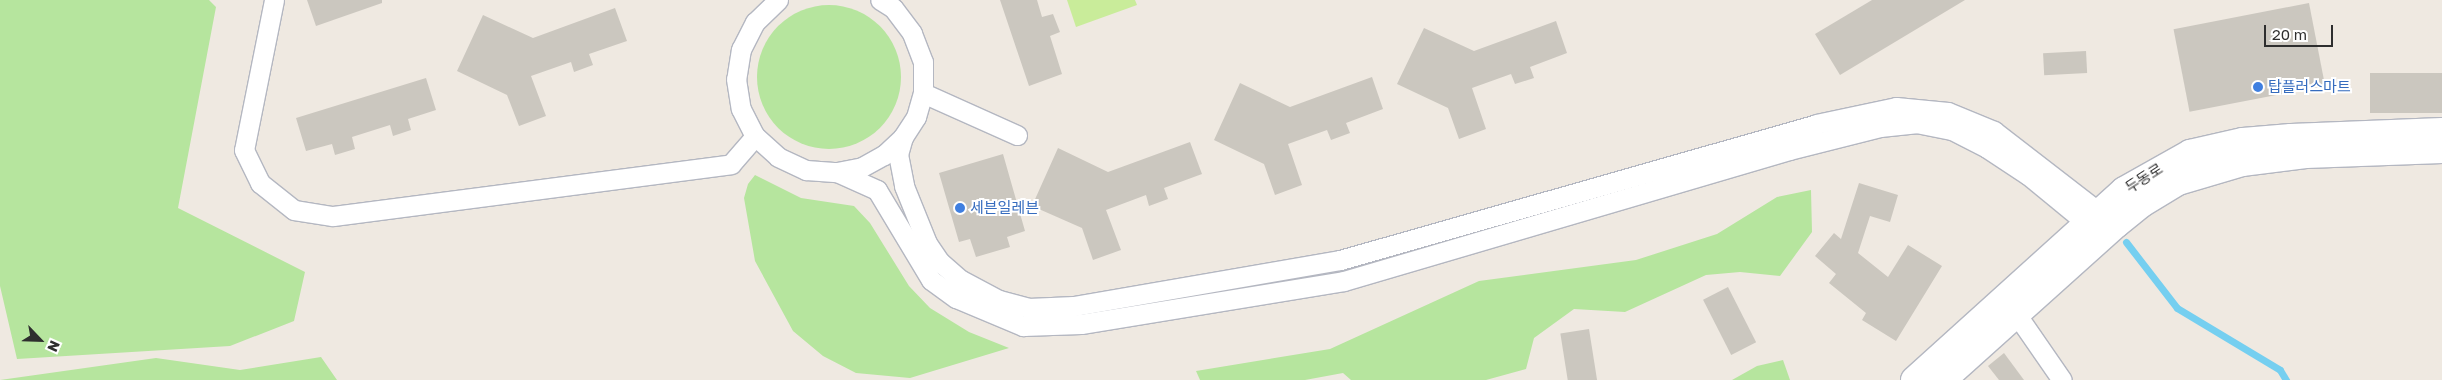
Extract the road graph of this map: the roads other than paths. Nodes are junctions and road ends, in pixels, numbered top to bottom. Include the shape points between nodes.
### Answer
1 (274, 0) edge
2 (778, 0) edge
3 (880, 0) edge
4 (922, 93) junction
5 (2442, 130) edge
6 (1017, 135) dead end
7 (755, 136) junction
8 (903, 137) junction
9 (2442, 150) edge
10 (837, 172) junction
11 (2102, 225) junction
12 (2011, 306) junction
13 (1914, 380) edge
14 (1943, 380) edge
15 (2062, 380) edge

1 - 7 street via 244,150 260,183 294,210 333,216 731,164
2 - 7 street via 755,22 740,56 736,79 741,109
3 - 4 street via 892,8 912,32 923,62
4 - 6 street
4 - 8 street via 916,117
5 - 11 street, 두동로 via 2243,141 2190,153 2146,175
7 - 10 street via 778,157 799,166
8 - 10 street via 884,155 862,167
8 - 11 street via 898,154 904,186 928,244 940,262 961,280 999,300 1028,308 1074,306 1340,260 1816,124 1896,107 1948,112 1994,131
9 - 11 street, 두동로 via 2306,155 2209,170 2163,190
10 - 11 street via 876,190 931,280 956,298 1023,326 1080,324 1344,282 1789,150 1880,127 1916,123 1952,130 1987,148
11 - 12 street, 두동로
12 - 13 street, 두동로
12 - 14 street, 두동로
12 - 15 street

